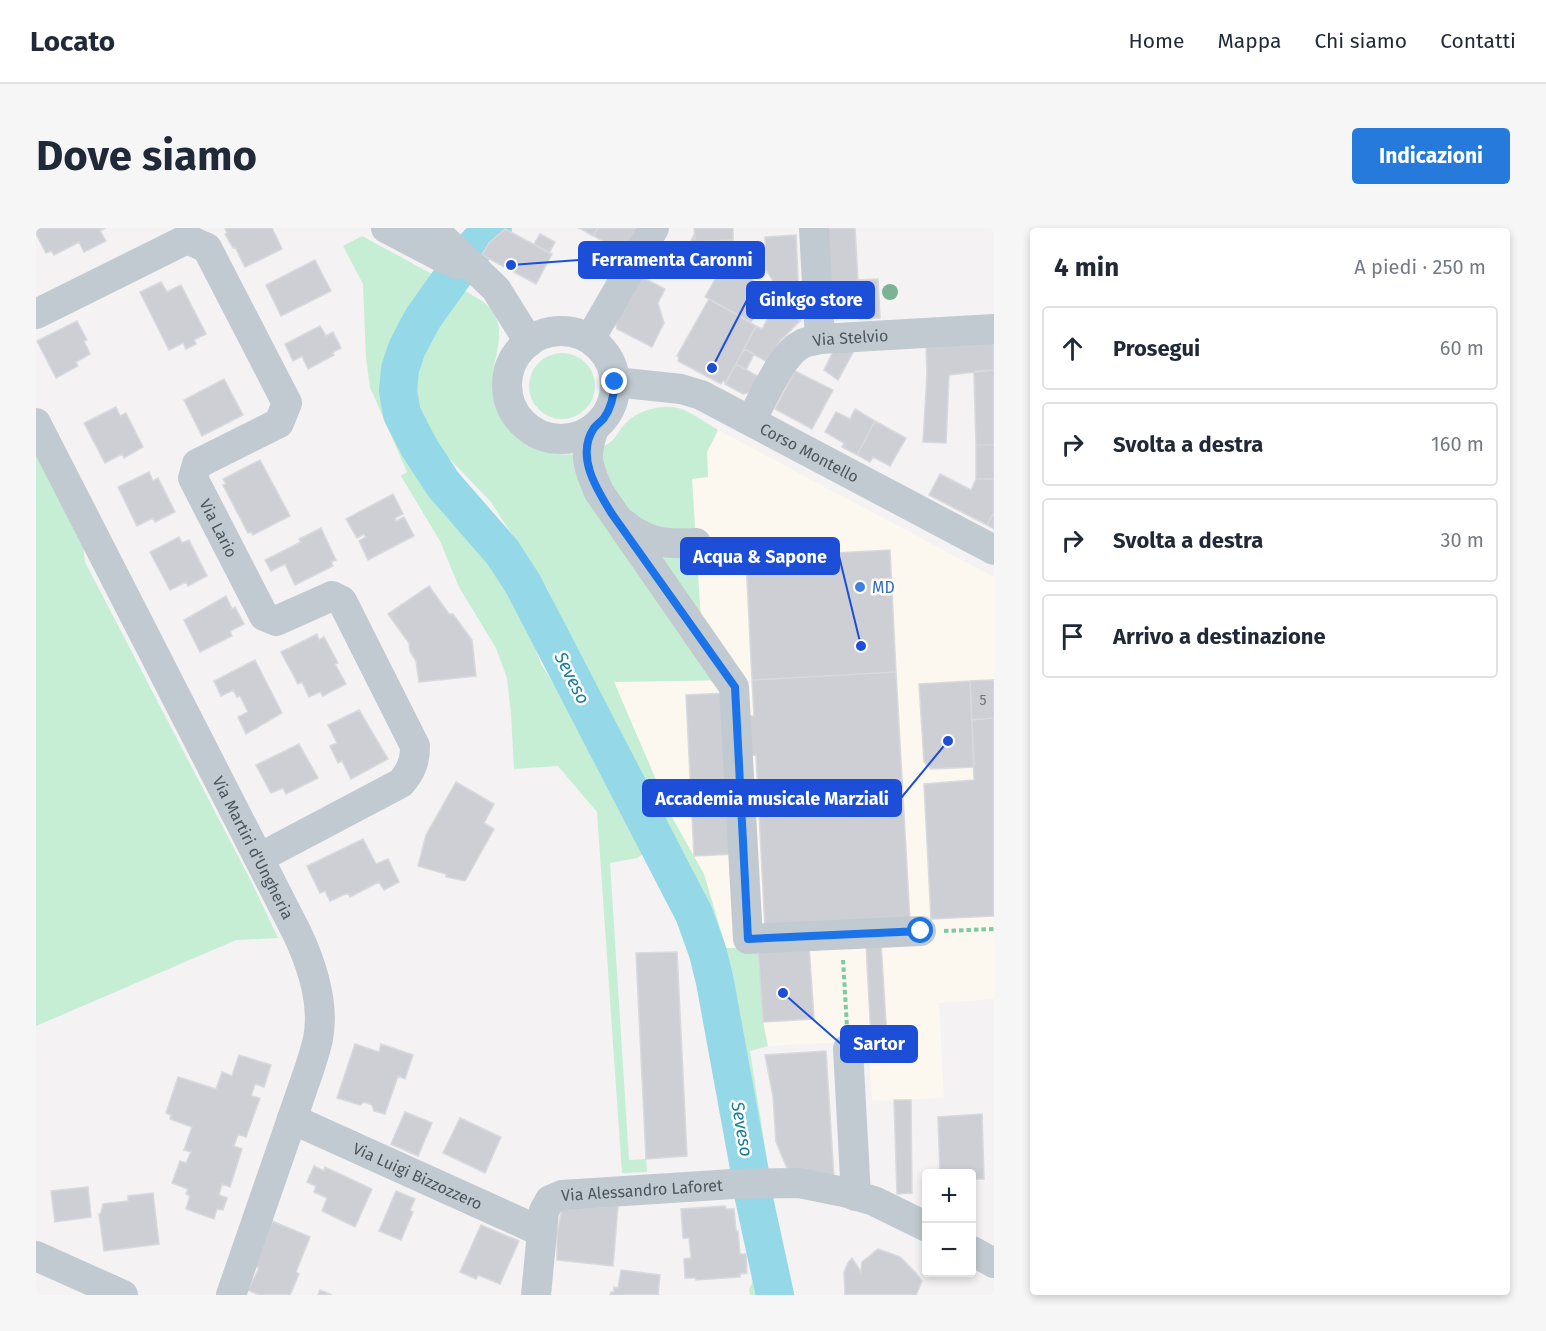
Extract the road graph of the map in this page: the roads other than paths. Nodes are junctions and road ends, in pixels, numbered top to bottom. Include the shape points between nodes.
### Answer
1 (386, 228) edge
2 (654, 228) edge
3 (814, 228) edge
4 (442, 245) edge
5 (36, 314) edge
6 (994, 329) edge
7 (590, 339) junction
8 (820, 339) junction
9 (528, 342) junction
10 (615, 382) junction
11 (751, 420) junction
12 (36, 423) edge
13 (594, 428) junction
14 (612, 514) junction
15 (696, 543) dead end
16 (994, 550) edge
17 (259, 858) junction
18 (921, 931) dead end
19 (848, 1049) dead end
20 (292, 1119) junction
21 (856, 1196) junction
22 (922, 1224) edge
23 (542, 1232) junction
24 (976, 1253) edge
25 (36, 1256) edge
26 (994, 1263) edge
27 (123, 1295) edge
28 (231, 1295) edge
29 (536, 1295) edge

1 - 4 street
2 - 7 street
3 - 8 street
4 - 9 street via 496,289
5 - 17 street, Via Lario via 187,239 207,248 286,403 279,423 197,464 193,478 264,616 276,621 332,596 342,601 415,746 415,759 401,783
6 - 8 street, Via Stelvio
7 - 9 street via 565,331
7 - 10 street via 608,357
8 - 11 street, Via Stelvio via 801,344 789,354
9 - 13 street via 512,362 507,388 523,423 557,439 571,438
10 - 11 street, Corso Montello via 701,394
10 - 13 street via 610,408
11 - 16 street, Corso Montello
12 - 17 street, Via Martiri d'Ungheria
13 - 14 street via 587,449 589,469
14 - 15 street via 637,535 663,544
14 - 18 street via 735,687 748,939
17 - 20 street, Via Martiri d'Ungheria via 297,933 316,985 319,1037
19 - 21 street
20 - 23 street, Via Luigi Bizzozzero
20 - 28 street, Via Martiri d'Ungheria
21 - 22 street
21 - 23 street, Via Alessandro Laforet via 799,1183 562,1195 546,1204
23 - 29 street
24 - 26 street
25 - 27 street

